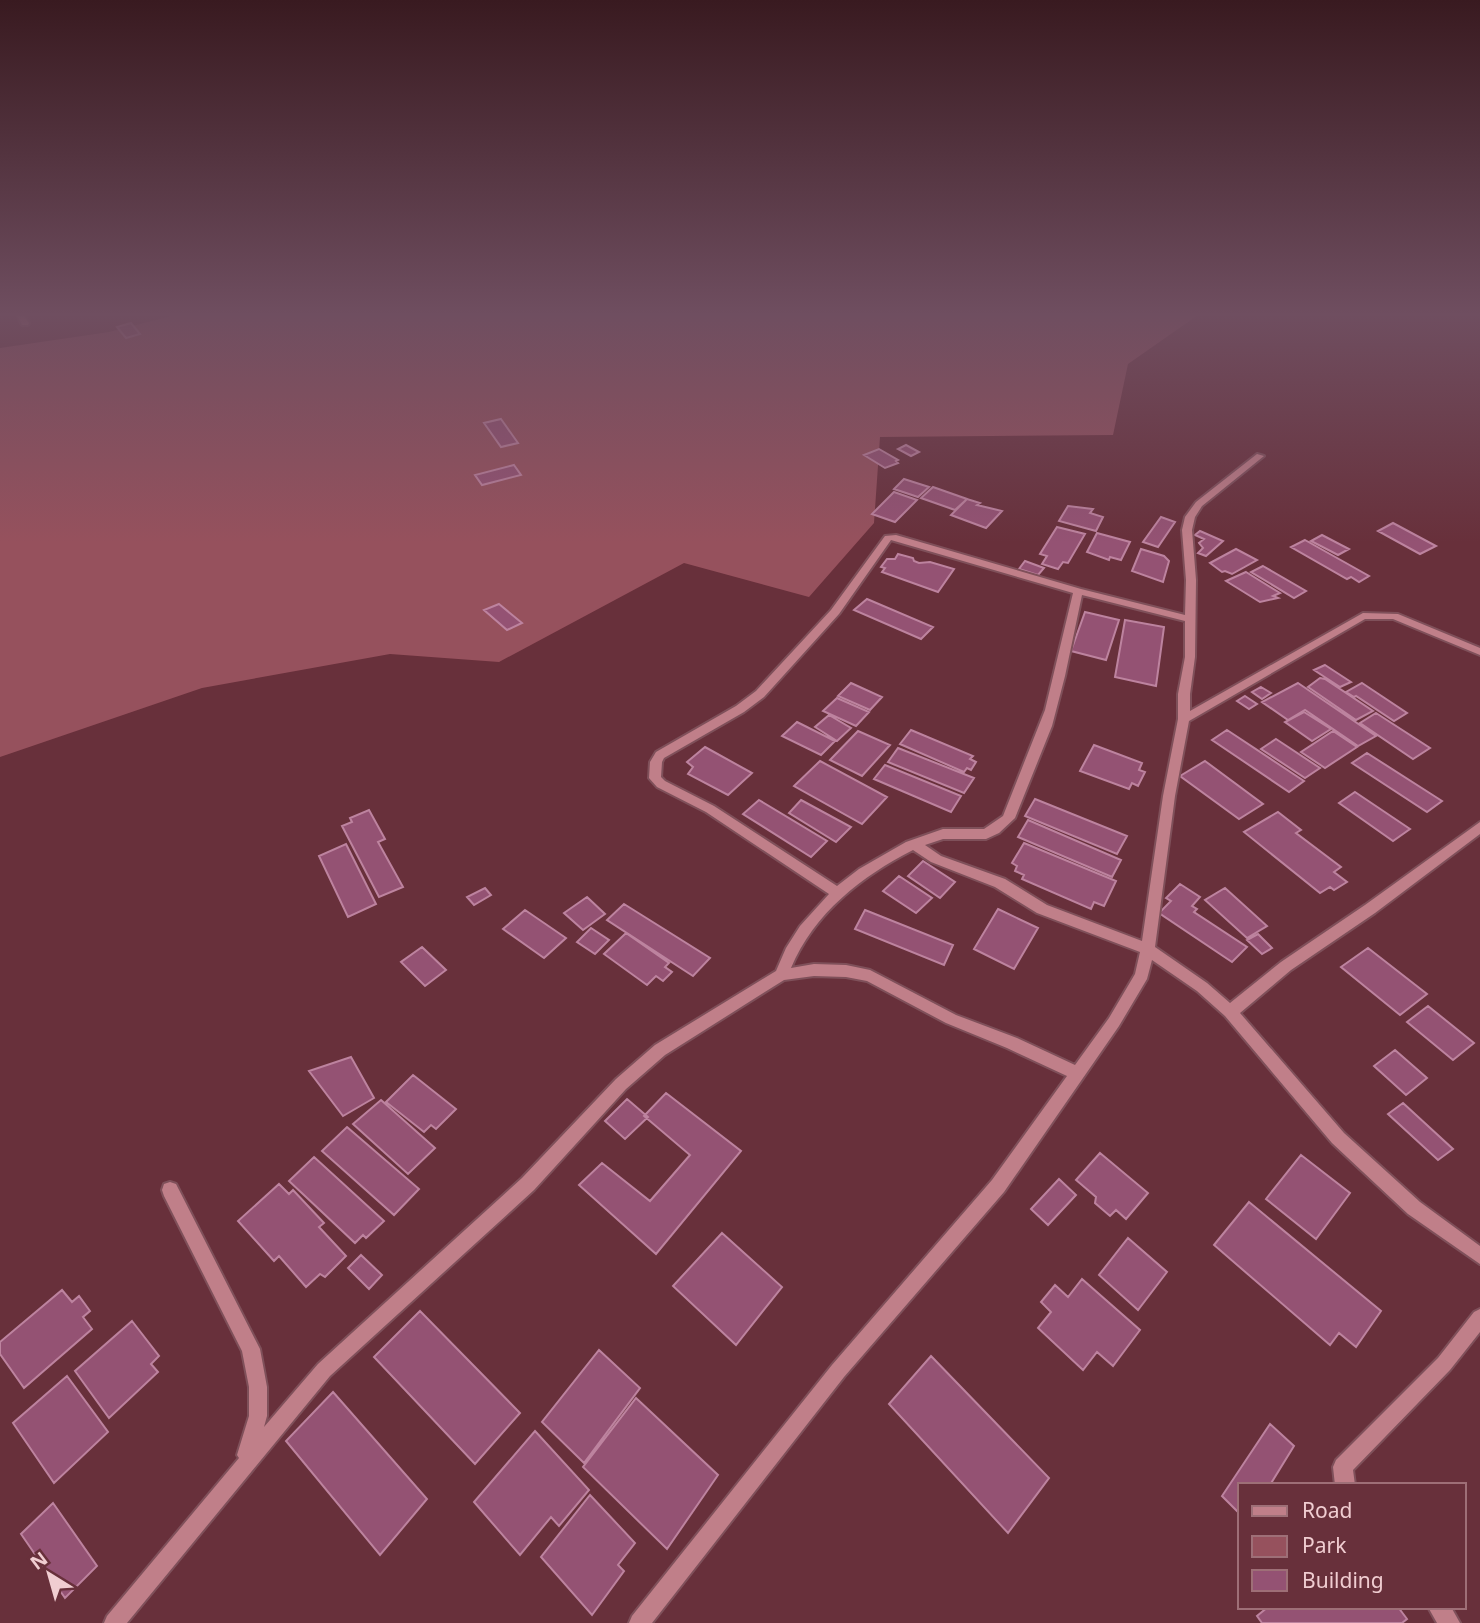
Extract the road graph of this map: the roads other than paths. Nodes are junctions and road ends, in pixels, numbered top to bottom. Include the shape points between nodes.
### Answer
1 (1260, 456) dead end
2 (1078, 592) junction
3 (1190, 619) junction
4 (1480, 652) edge
5 (1184, 719) junction
6 (1480, 827) edge
7 (916, 845) junction
8 (838, 893) junction
9 (1148, 949) junction
10 (781, 975) junction
11 (1230, 1012) junction
12 (1077, 1074) junction
13 (170, 1190) dead end
14 (1480, 1256) edge
15 (1480, 1318) edge
16 (245, 1462) junction
17 (1345, 1483) edge
18 (114, 1623) edge
19 (639, 1623) edge

1 - 3 street via 1190,517
2 - 3 street
2 - 7 street via 1047,723 1012,814 992,833 944,834
2 - 8 street via 890,537 835,612 760,694 660,755 654,771 661,783
3 - 5 street
4 - 5 street via 1394,616 1363,616
5 - 9 street
6 - 11 street
7 - 8 street via 869,868
7 - 9 street via 936,859 1000,883 1042,909
8 - 10 street via 795,945
9 - 11 street
9 - 12 street via 1142,975
10 - 12 street via 814,970 870,976 951,1019
10 - 16 street via 660,1050 621,1084 528,1184 324,1370
11 - 14 street via 1338,1138 1414,1208
12 - 19 street via 998,1186 838,1371
13 - 16 street via 251,1349 258,1416
15 - 17 street via 1444,1364 1343,1467
16 - 18 street

